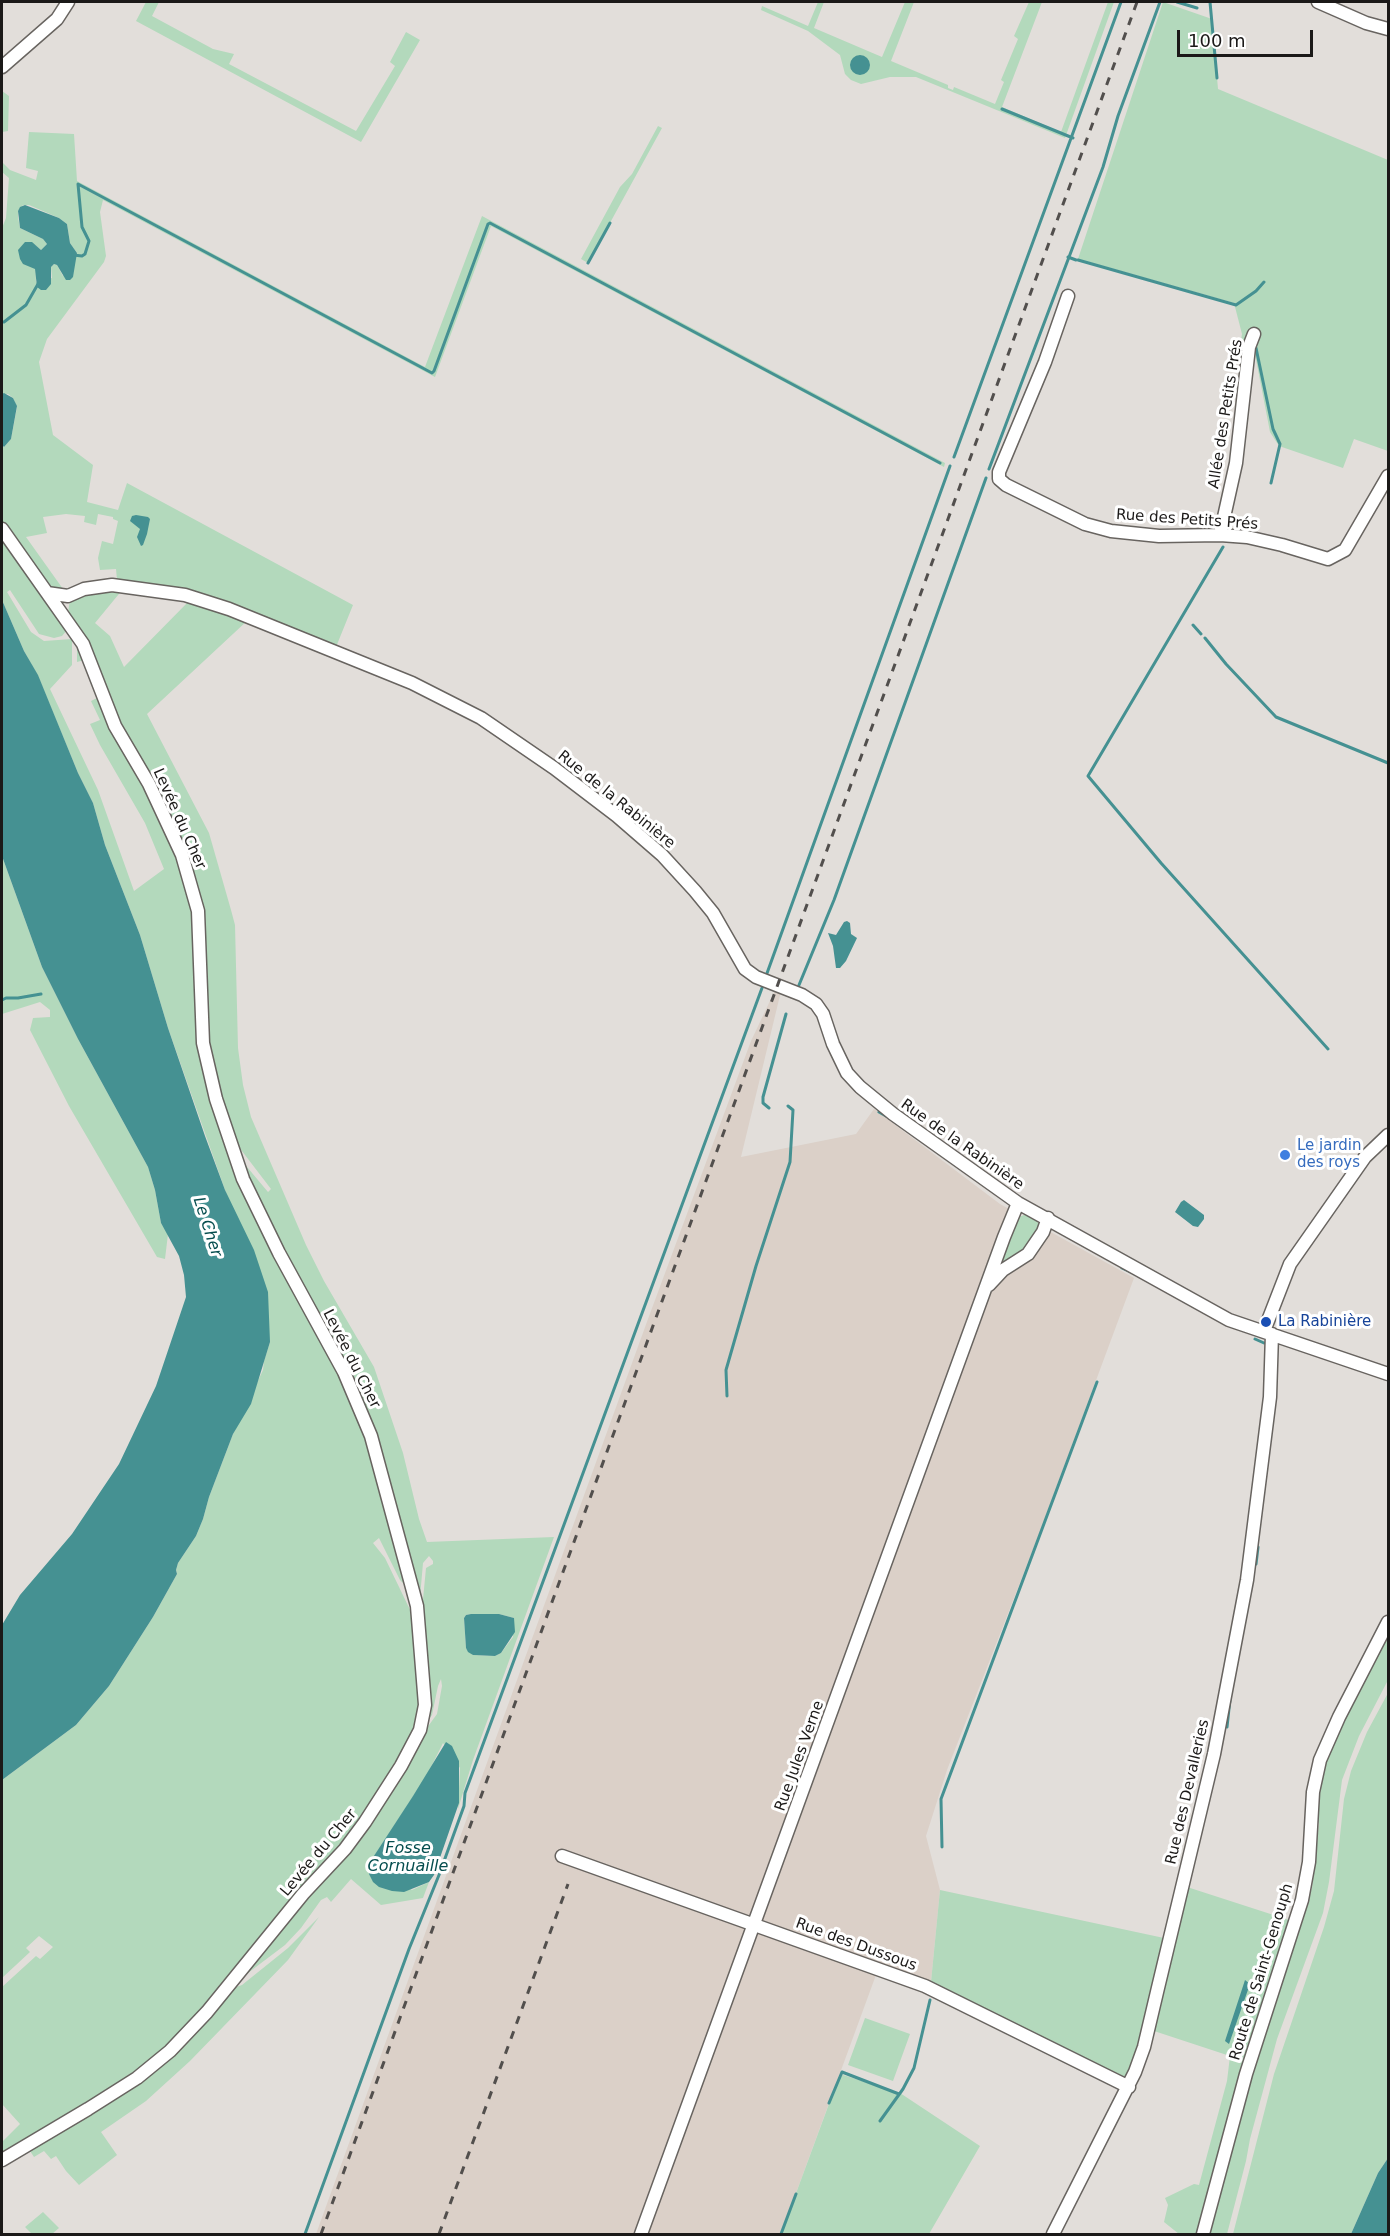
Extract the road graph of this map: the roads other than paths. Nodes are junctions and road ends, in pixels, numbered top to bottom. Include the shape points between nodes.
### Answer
1 (68, 2) edge
2 (1318, 2) edge
3 (1389, 29) edge
4 (2, 67) edge
5 (1068, 296) dead end
6 (1254, 334) dead end
7 (1389, 476) edge
8 (2, 529) edge
9 (1220, 535) junction
10 (47, 593) junction
11 (68, 596) junction
12 (65, 617) junction
13 (1389, 1135) edge
14 (1018, 1203) junction
15 (1048, 1218) junction
16 (986, 1288) junction
17 (1268, 1332) junction
18 (1389, 1374) edge
19 (1389, 1622) edge
20 (562, 1856) dead end
21 (754, 1923) junction
22 (1129, 2087) junction
23 (2, 2160) edge
24 (641, 2235) edge
25 (1053, 2235) edge
26 (1203, 2235) edge

1 - 4 street via 57,19
2 - 3 street
5 - 9 street, Rue des Petits Prés via 999,479 1093,526 1139,535
6 - 9 street, Allée des Petits Prés via 1249,347 1236,463
7 - 9 street, Rue des Petits Prés via 1350,543 1334,558 1321,558 1267,541
8 - 10 street, Levée du Cher
10 - 11 street, Rue de la Rabinière
10 - 12 street, Levée du Cher
11 - 12 street
11 - 14 street, Rue de la Rabinière via 112,585 164,591 213,604 412,682 508,734 662,855 713,914 750,974 816,1004 843,1067 860,1088
12 - 23 street, Levée du Cher via 83,644 115,726 149,784 182,855 198,911 203,1043 216,1099 243,1179 344,1372 371,1436 417,1606 425,1705 420,1730 365,1822 207,2012 137,2078
13 - 17 street, Rue des Devalleries via 1365,1156 1290,1264
14 - 15 street, Rue de la Rabinière
14 - 16 street, Rue Jules Verne
15 - 16 street, Rue Jules Verne via 1028,1254 1003,1270
15 - 17 street, Rue de la Rabinière via 1229,1320
16 - 21 street, Rue Jules Verne
17 - 18 street, Rue de la Rabinière
17 - 22 street, Rue des Devalleries via 1270,1397 1251,1551 1214,1754 1144,2047
19 - 26 street, Route de Saint-Genouph via 1320,1760 1302,1900 1245,2074
20 - 21 street, Rue des Dussous
21 - 22 street, Rue des Dussous via 937,1991
21 - 24 street, Rue Jules Verne
22 - 25 street, Rue des Devalleries

